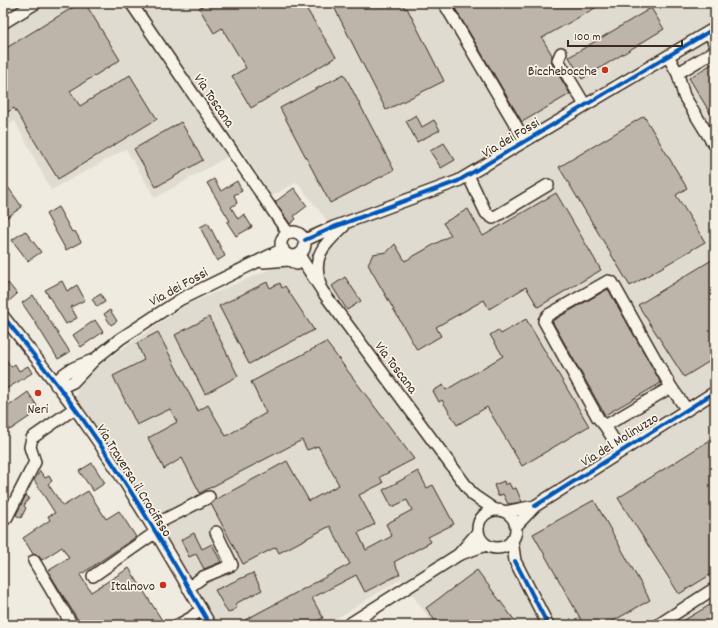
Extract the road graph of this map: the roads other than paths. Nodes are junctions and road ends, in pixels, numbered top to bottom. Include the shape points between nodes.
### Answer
1 (36, 3) edge
2 (131, 3) edge
3 (444, 3) edge
4 (3, 23) edge
5 (712, 28) edge
6 (715, 46) edge
7 (715, 51) edge
8 (561, 53) dead end
9 (668, 56) junction
10 (678, 73) junction
11 (585, 105) junction
12 (525, 141) junction
13 (713, 143) dead end
14 (468, 175) junction
15 (548, 186) dead end
16 (274, 215) junction
17 (348, 222) junction
18 (288, 233) junction
19 (305, 240) junction
20 (283, 250) junction
21 (299, 254) junction
22 (252, 263) junction
23 (308, 270) junction
24 (322, 292) junction
25 (3, 316) edge
26 (48, 372) junction
27 (74, 374) junction
28 (56, 385) junction
29 (671, 387) junction
30 (715, 392) edge
31 (73, 406) junction
32 (687, 410) junction
33 (605, 426) junction
34 (621, 451) junction
35 (473, 495) junction
36 (209, 497) dead end
37 (535, 506) junction
38 (500, 511) junction
39 (480, 519) junction
40 (3, 521) edge
41 (516, 526) junction
42 (154, 529) junction
43 (216, 532) dead end
44 (478, 532) junction
45 (512, 540) junction
46 (486, 545) junction
47 (498, 548) junction
48 (458, 555) junction
49 (34, 561) dead end
50 (515, 561) junction
51 (93, 576) dead end
52 (188, 588) junction
53 (715, 588) edge
54 (200, 609) junction
55 (72, 625) edge
56 (178, 625) edge
57 (210, 625) edge
58 (348, 625) edge
59 (548, 625) edge
60 (658, 625) edge

1 - 4 street
2 - 16 street, Via Toscana
3 - 12 street
5 - 6 street
5 - 9 street, Via dei Fossi
7 - 10 street
8 - 11 street via 558,60
9 - 10 street
9 - 11 street, Via dei Fossi
10 - 13 street via 684,96
11 - 12 street, Via dei Fossi
12 - 14 street, Via dei Fossi
14 - 15 street via 486,213 493,218
14 - 17 street, Via dei Fossi
16 - 18 street, Via Toscana
16 - 22 street via 278,234 276,244
17 - 19 street, Via dei Fossi
17 - 24 street via 322,248 317,260 317,273
18 - 19 street via 298,233
18 - 20 street via 282,242
19 - 21 street via 304,250
20 - 21 street via 288,254
20 - 22 street, Via dei Fossi
21 - 23 street, Via Toscana
22 - 23 street via 289,260
22 - 27 street, Via dei Fossi via 181,299 120,339
23 - 24 street, Via Toscana
24 - 35 street, Via Toscana
25 - 26 street, Via Traversa il Crocifisso
26 - 27 street
26 - 28 street, Via Traversa il Crocifisso
27 - 28 street, Via dei Fossi via 68,384
27 - 31 street, Via dei Fossi
28 - 31 street, Via Traversa il Crocifisso
29 - 32 street
29 - 33 street
29 - 33 street via 612,282 608,281 548,315 544,321 598,418
30 - 32 street, Via del Molinuzzo
31 - 40 street via 32,438 30,447 35,462
31 - 42 street, Via Traversa il Crocifisso
32 - 34 street, Via del Molinuzzo
33 - 34 street
34 - 37 street, Via del Molinuzzo
35 - 38 street, Via Toscana
35 - 39 street, Via Toscana
36 - 42 street
37 - 38 street, Via del Molinuzzo
37 - 41 street, Via del Molinuzzo
38 - 39 street via 484,514
38 - 41 street via 510,515
39 - 44 street
41 - 45 street
42 - 51 street
42 - 52 street, Via Traversa il Crocifisso
43 - 52 street via 232,565 203,577
44 - 46 street
44 - 48 street
45 - 47 street
45 - 50 street
46 - 47 street
46 - 48 street
47 - 50 street
48 - 58 street
49 - 55 street
50 - 59 street
52 - 54 street, Via Traversa il Crocifisso
53 - 60 street
54 - 56 street
54 - 57 street, Via Traversa il Crocifisso

